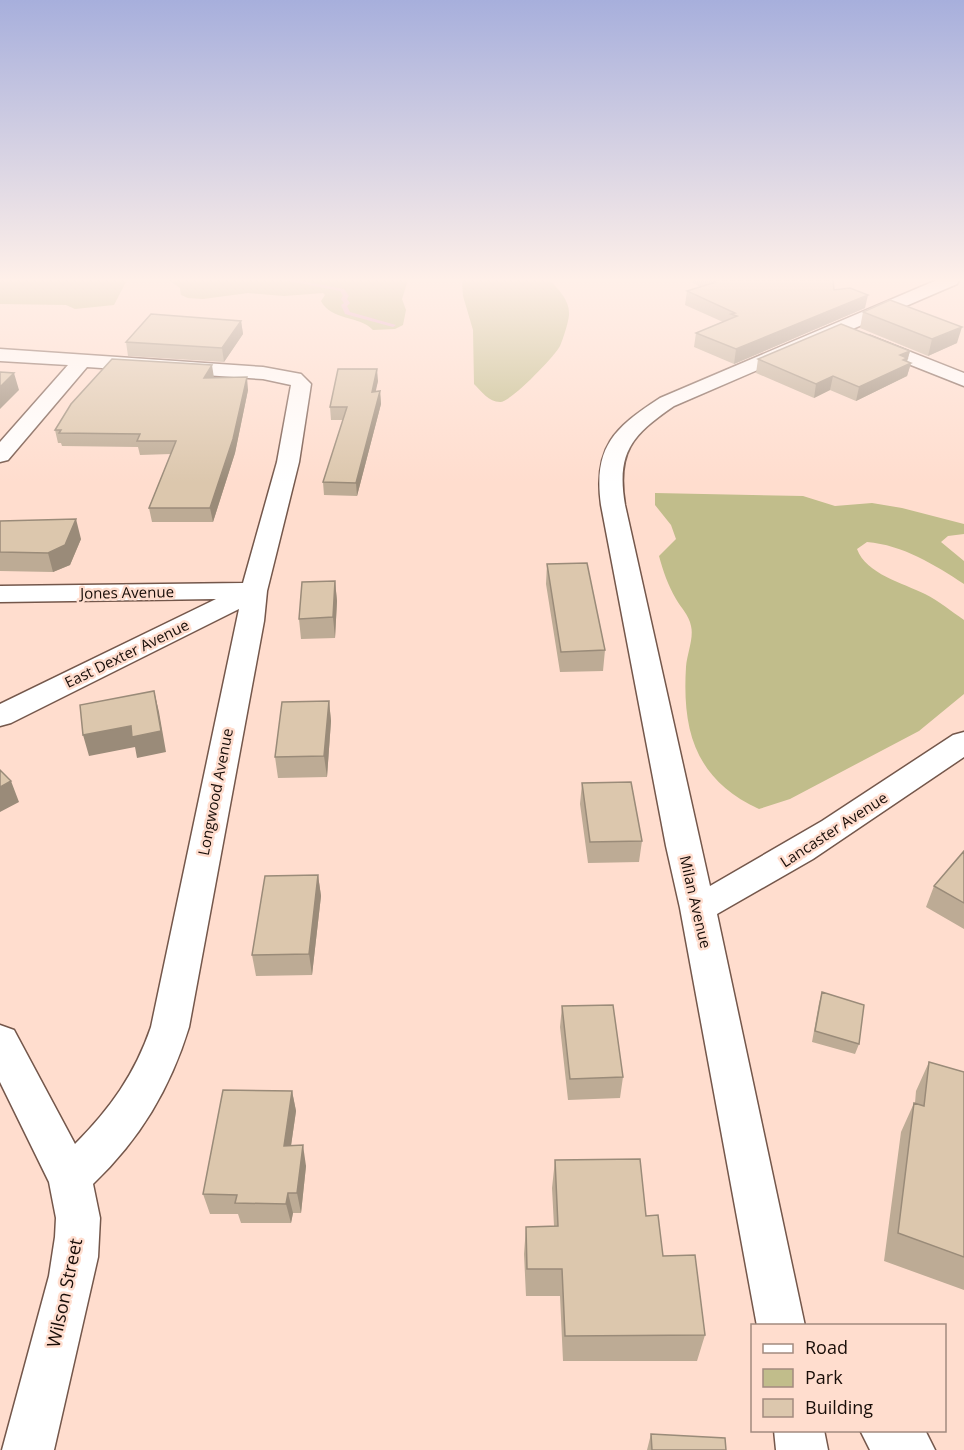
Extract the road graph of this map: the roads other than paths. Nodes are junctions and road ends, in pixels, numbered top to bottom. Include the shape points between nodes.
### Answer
1 (795, 348) edge
2 (885, 348) edge
3 (0, 355) edge
4 (82, 361) junction
5 (964, 380) edge
6 (0, 455) edge
7 (254, 591) junction
8 (0, 594) edge
9 (0, 716) edge
10 (964, 742) edge
11 (698, 908) junction
12 (0, 1042) edge
13 (70, 1178) junction
14 (781, 1324) edge
15 (799, 1432) edge
16 (886, 1432) edge
17 (28, 1450) edge
18 (802, 1450) edge
19 (909, 1450) edge

1 - 11 street, Milan Avenue via 677,398 644,417 632,425 614,452 611,503
2 - 5 street
3 - 4 street
4 - 6 street
4 - 7 street, Longwood Avenue via 263,373 297,379 301,384 288,462
7 - 8 street, Jones Avenue
7 - 9 street, East Dexter Avenue
7 - 13 street, Longwood Avenue via 162,1056 147,1088 117,1132
10 - 11 street, Lancaster Avenue via 782,864
11 - 14 street, Milan Avenue
12 - 13 street, Wilson Street
13 - 17 street, Wilson Street via 78,1211 76,1255
15 - 18 street
16 - 19 street

